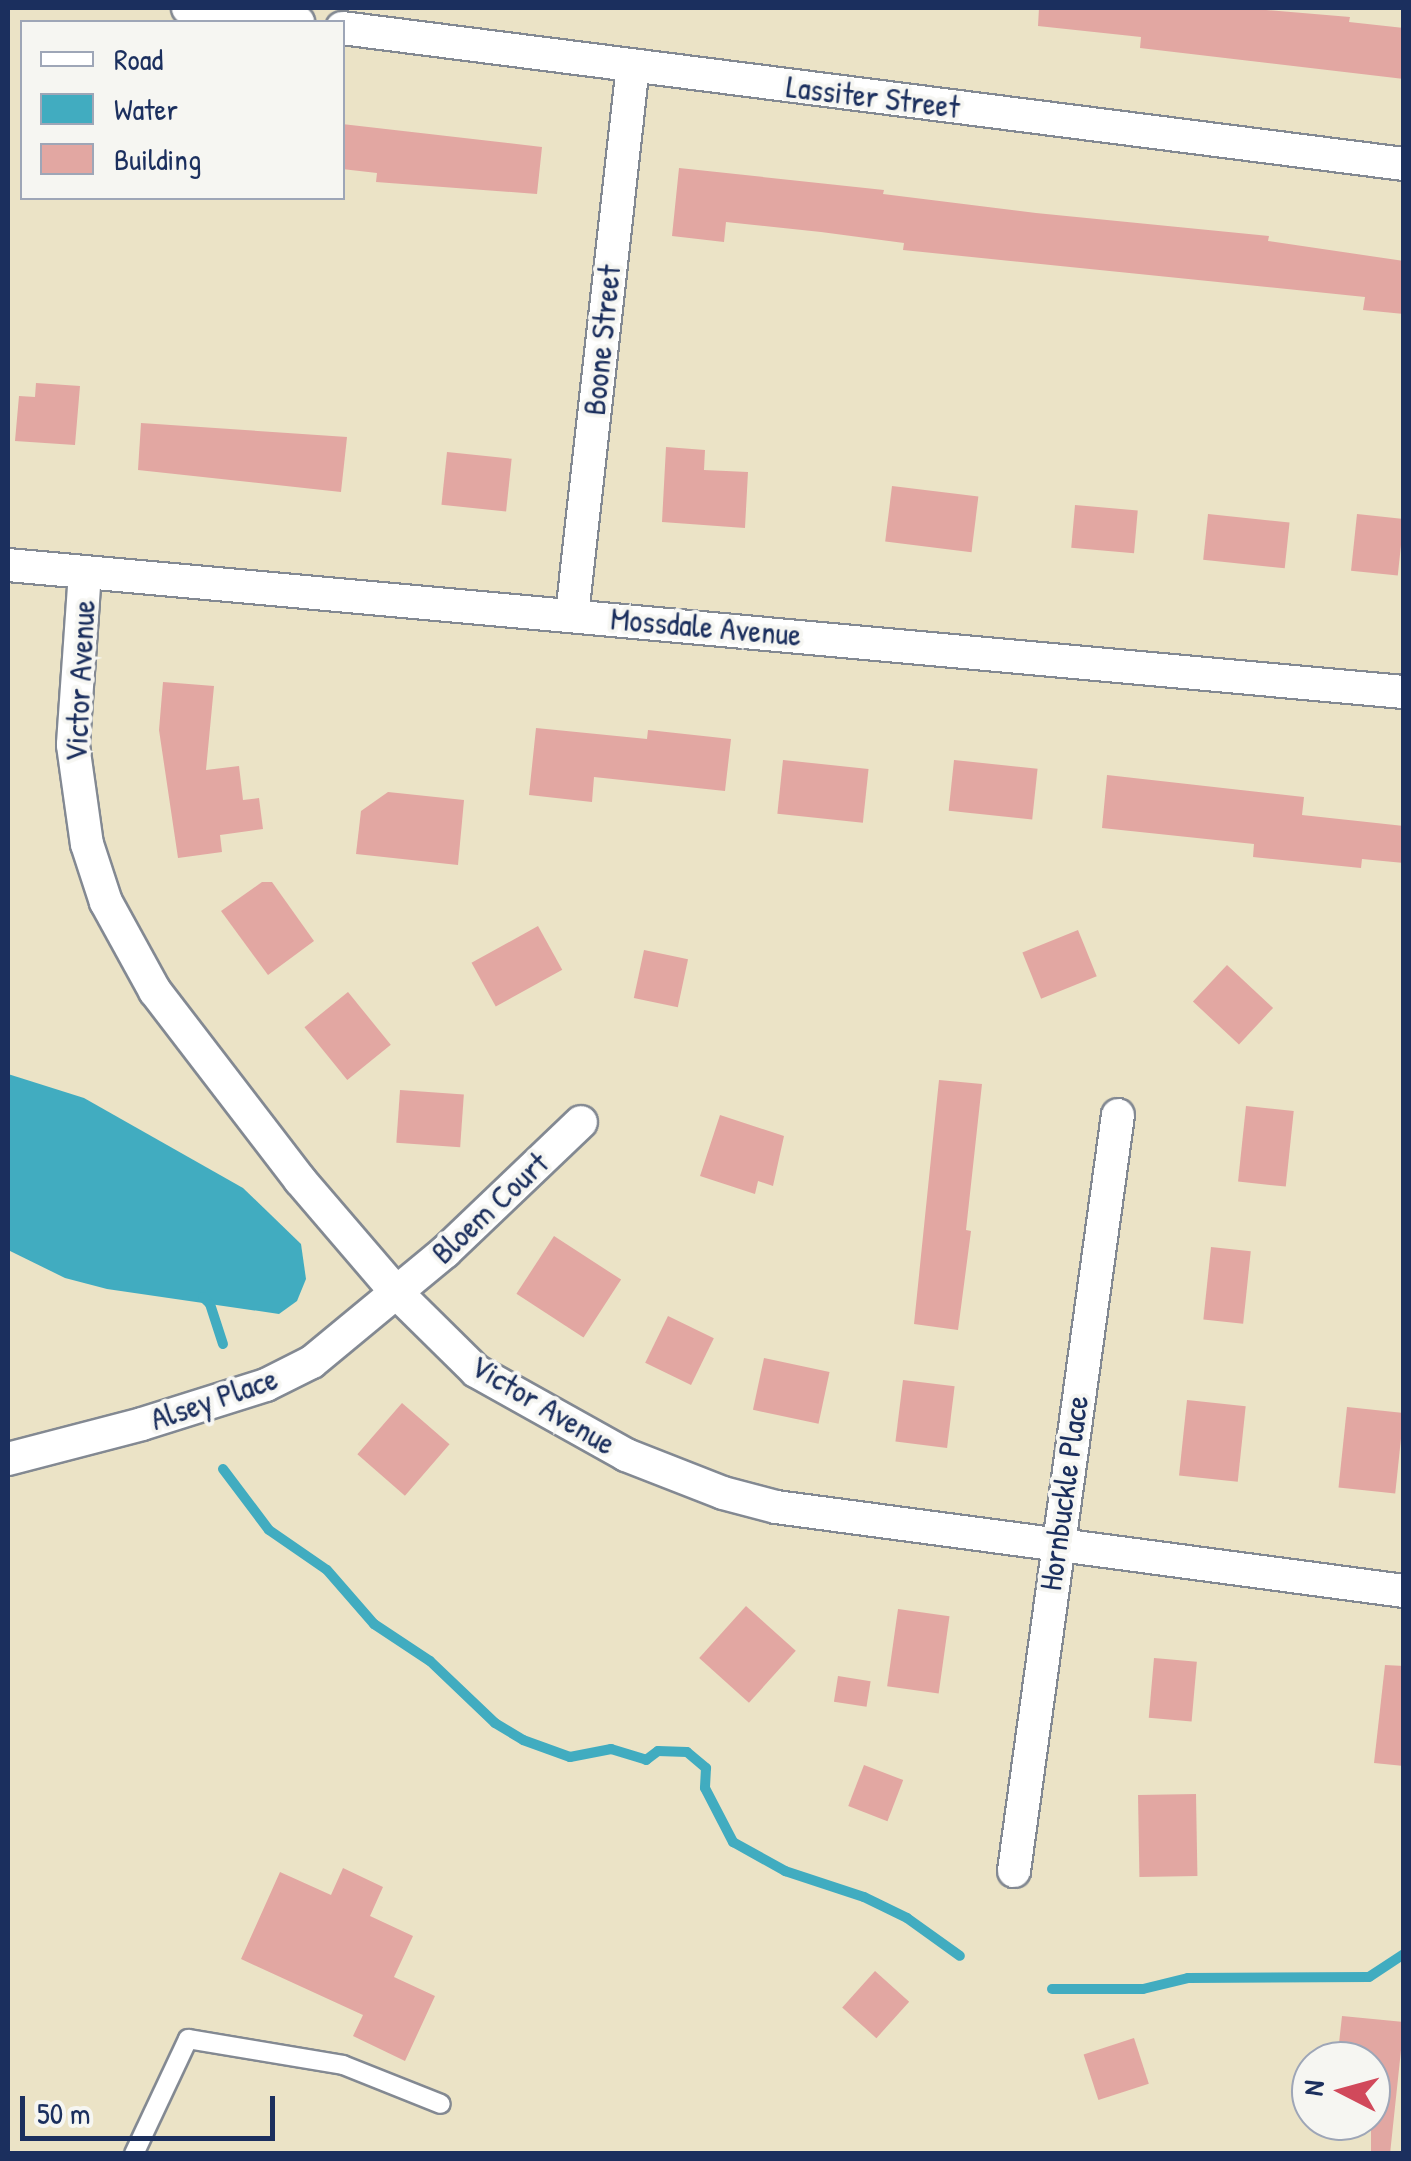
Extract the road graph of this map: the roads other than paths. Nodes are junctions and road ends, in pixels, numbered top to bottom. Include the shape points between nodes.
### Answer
1 (188, 8) edge
2 (282, 20) edge
3 (345, 28) edge
4 (633, 65) junction
5 (1404, 164) edge
6 (8, 565) edge
7 (85, 572) junction
8 (572, 614) junction
9 (1404, 692) edge
10 (1118, 1115) dead end
11 (581, 1122) dead end
12 (397, 1293) junction
13 (8, 1458) edge
14 (1058, 1542) junction
15 (1404, 1591) edge
16 (1014, 1871) dead end
17 (441, 2104) dead end
18 (134, 2154) edge

1 - 2 street
3 - 4 street, Lassiter Street
4 - 5 street, Lassiter Street
4 - 8 street, Boone Street
6 - 7 street, Mossdale Avenue
7 - 8 street, Mossdale Avenue
7 - 12 street, Victor Avenue via 73,745 87,844 106,902 155,992
8 - 9 street, Mossdale Avenue
10 - 14 street, Hornbuckle Place
11 - 12 street, Bloem Court
12 - 13 street, Alsey Place via 312,1362 266,1384
12 - 14 street, Victor Avenue via 462,1359 525,1402 626,1455 723,1493 776,1507
14 - 15 street, Victor Avenue
14 - 16 street, Hornbuckle Place
17 - 18 lane via 343,2064 188,2039

